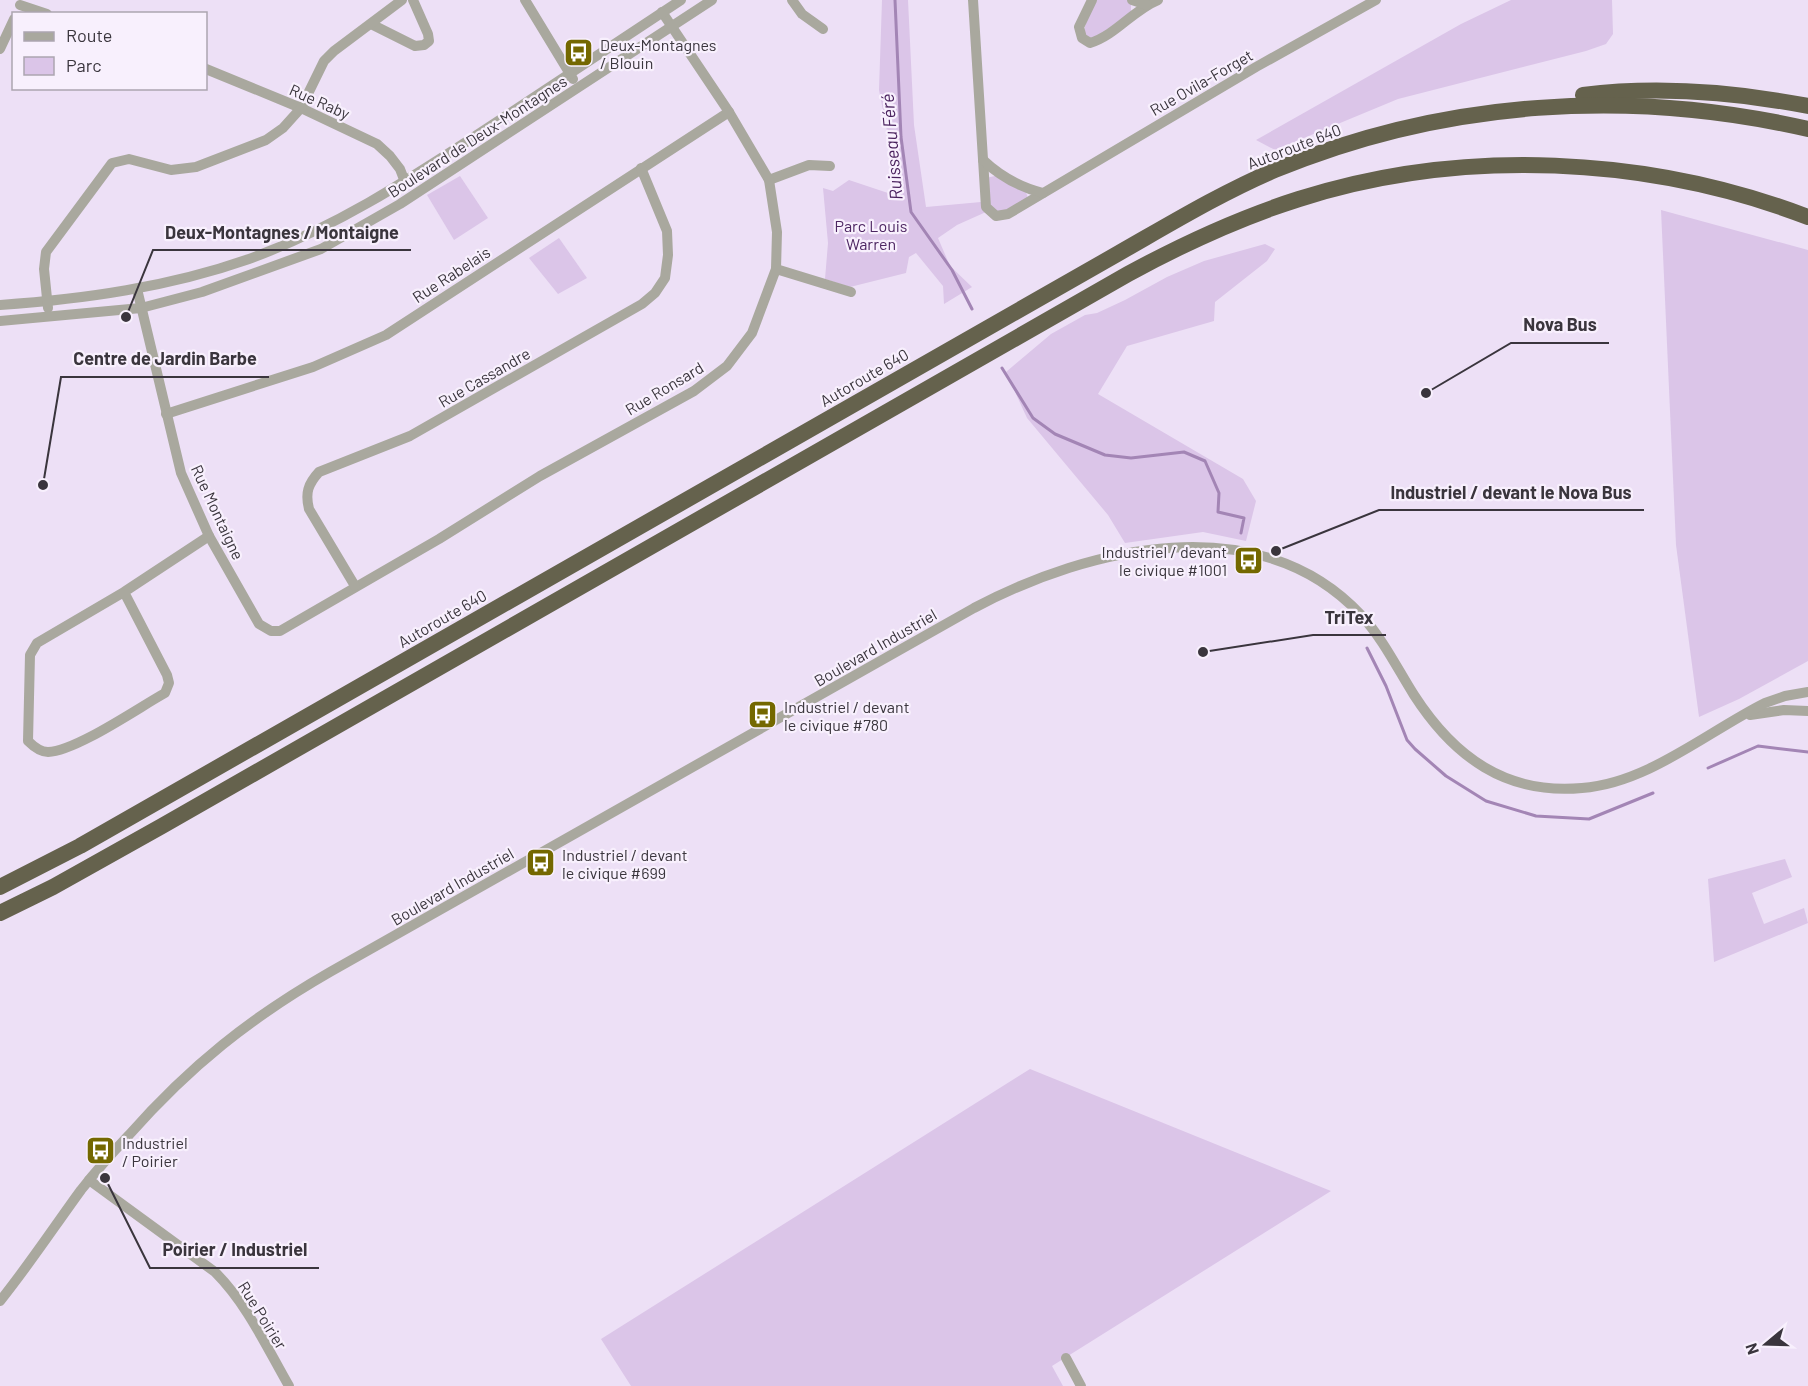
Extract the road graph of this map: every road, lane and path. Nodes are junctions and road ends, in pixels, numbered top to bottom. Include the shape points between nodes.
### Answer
1 (402, 0) edge
2 (413, 0) edge
3 (525, 0) edge
4 (681, 0) edge
5 (712, 0) edge
6 (792, 0) edge
7 (973, 0) edge
8 (1092, 0) edge
9 (1132, 0) edge
10 (1158, 0) edge
11 (1376, 0) edge
12 (1147, 4) junction
13 (20, 6) edge
14 (40, 12) edge
15 (663, 12) junction
16 (12, 23) edge
17 (370, 24) junction
18 (671, 27) junction
19 (823, 29) dead end
20 (0, 50) edge
21 (207, 69) edge
22 (569, 74) junction
23 (579, 88) junction
24 (1659, 99) junction
25 (1808, 106) edge
26 (301, 108) junction
27 (729, 112) junction
28 (1808, 129) edge
29 (983, 160) junction
30 (830, 166) dead end
31 (641, 168) junction
32 (769, 180) junction
33 (405, 182) junction
34 (1043, 193) junction
35 (1808, 218) edge
36 (776, 269) junction
37 (137, 289) junction
38 (851, 292) dead end
39 (48, 301) junction
40 (0, 305) edge
41 (141, 308) junction
42 (48, 317) junction
43 (0, 321) edge
44 (166, 414) junction
45 (209, 536) junction
46 (355, 586) junction
47 (124, 592) junction
48 (271, 631) joint
49 (1808, 692) edge
50 (1808, 711) edge
51 (1741, 717) junction
52 (0, 887) edge
53 (0, 913) edge
54 (89, 1180) junction
55 (0, 1300) edge
56 (1066, 1358) dead end
57 (289, 1386) edge
58 (1081, 1386) edge

1 - 17 street
2 - 17 street via 428,34 429,41 424,45 415,46
3 - 22 street
4 - 15 street, Boulevard de Deux-Montagnes
5 - 18 street, Boulevard de Deux-Montagnes
6 - 19 street via 802,14
7 - 29 street, Rue Ovila-Forget
8 - 12 street via 1079,27 1082,38 1090,43 1100,40
9 - 12 street
10 - 12 street
11 - 34 street, Rue Ovila-Forget
13 - 14 street
15 - 18 street, Rue Ronsard
15 - 22 street, Boulevard de Deux-Montagnes
16 - 20 street
17 - 26 street via 324,61
18 - 23 street, Boulevard de Deux-Montagnes
18 - 27 street, Rue Ronsard
21 - 26 street, Rue Raby
22 - 23 street
22 - 33 street, Boulevard de Deux-Montagnes
23 - 41 street, Boulevard de Deux-Montagnes via 400,204 321,249 202,292
24 - 25 highway via 1715,94
24 - 28 highway, Autoroute 640
24 - 52 highway, Autoroute 640 via 1616,98 1496,111 1415,125 1276,170 1222,195 80,846
26 - 33 street, Rue Raby via 377,144 390,156
26 - 39 street via 266,140 196,166 171,170 129,159 112,163 46,252
27 - 31 street, Rue Rabelais
27 - 32 street, Rue Ronsard
29 - 34 street via 999,175
29 - 34 street, Rue Ovila-Forget via 986,207 996,216 1008,214
30 - 32 street via 809,165
31 - 44 street, Rue Rabelais via 386,335 313,367
31 - 46 street, Rue Cassandre via 667,231 665,278 655,293 410,436 319,472 310,482 306,496 309,509
32 - 36 street, Rue Ronsard via 777,231
33 - 37 street, Boulevard de Deux-Montagnes via 352,213 278,248 198,275
35 - 53 highway via 1739,195 1664,178 1566,167 1508,166 1397,176 1299,199 1248,217 1128,274 162,826
36 - 38 street
36 - 46 street, Rue Ronsard via 752,333 727,366 694,391 540,476
37 - 39 street, Boulevard de Deux-Montagnes
37 - 41 street, Rue Montaigne
39 - 40 street, Boulevard de Deux-Montagnes
39 - 42 street
41 - 42 street, Boulevard de Deux-Montagnes
41 - 44 street, Rue Montaigne
42 - 43 street, Boulevard de Deux-Montagnes
44 - 45 street, Rue Montaigne via 182,473
45 - 47 street
45 - 48 street, Rue Montaigne via 260,624
46 - 48 street, Rue Ronsard via 280,631
47 - 47 street via 37,643 30,655 28,741 34,747 47,752 78,743 165,693 167,675
49 - 51 street, Boulevard Industriel via 1776,698
50 - 51 street, Boulevard Industriel via 1779,710
51 - 54 street, Boulevard Industriel via 1643,771 1617,781 1574,789 1524,784 1488,770 1454,745 1425,711 1362,617 1328,588 1296,569 1243,552 1197,546 1145,550 1075,565 974,608 290,996 244,1027 187,1075
54 - 55 street, Boulevard Industriel
54 - 57 street, Rue Poirier via 215,1272 232,1289
56 - 58 street

